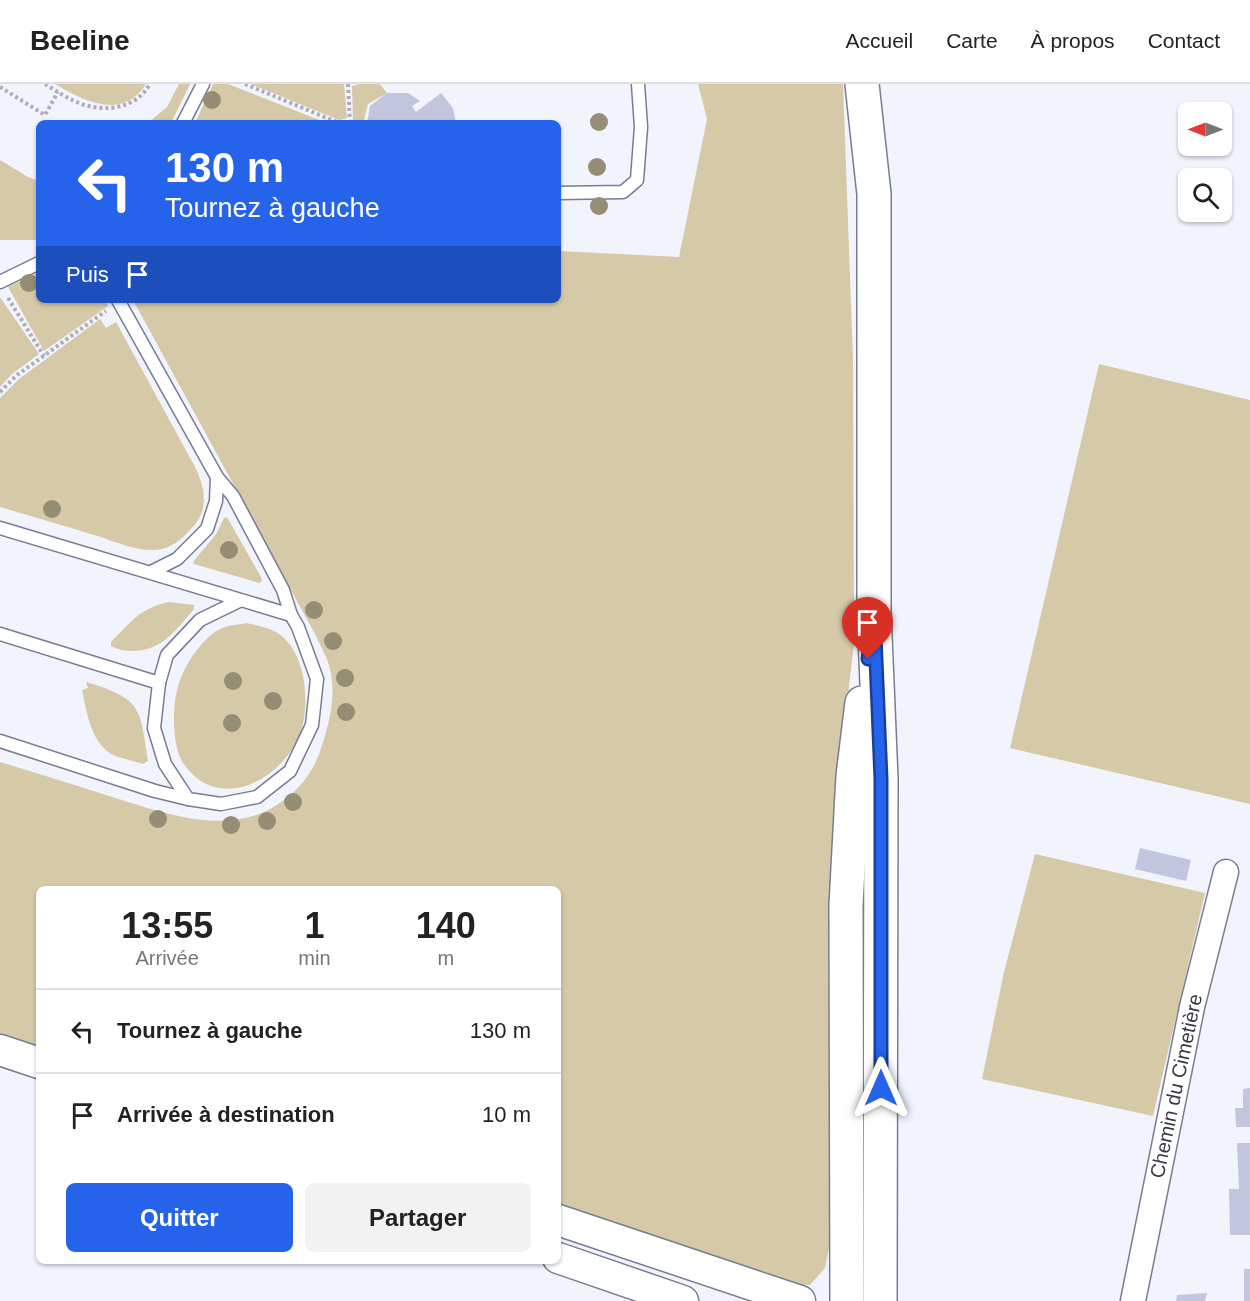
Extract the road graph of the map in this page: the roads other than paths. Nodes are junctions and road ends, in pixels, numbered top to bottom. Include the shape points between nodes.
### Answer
1 (203, 84) edge
2 (638, 84) edge
3 (862, 84) edge
4 (886, 84) edge
5 (185, 120) edge
6 (561, 193) edge
7 (874, 194) junction
8 (36, 264) edge
9 (1, 282) edge
10 (119, 303) edge
11 (217, 477) junction
12 (0, 528) edge
13 (151, 572) junction
14 (241, 600) junction
15 (874, 612) junction
16 (291, 615) junction
17 (0, 634) edge
18 (159, 683) junction
19 (0, 741) edge
20 (188, 799) junction
21 (1226, 872) dead end
22 (0, 1050) edge
23 (36, 1062) edge
24 (561, 1221) edge
25 (561, 1259) edge
26 (683, 1301) edge
27 (800, 1301) edge
28 (847, 1301) edge
29 (880, 1301) edge
30 (1132, 1301) edge

1 - 5 lane
2 - 6 lane via 641,127 637,180 623,192
3 - 7 main road
4 - 7 main road
7 - 15 main road
8 - 9 lane
10 - 11 lane
11 - 13 lane via 216,501 207,529 177,559
11 - 16 lane via 233,496 283,590
12 - 13 lane
13 - 14 lane
14 - 16 lane
14 - 18 lane via 200,620 167,655
15 - 28 main road via 853,776 846,905
15 - 29 main road via 881,779
16 - 20 lane via 317,679 312,725 290,771 257,797 221,804
17 - 18 lane
18 - 20 lane via 154,728 165,764
19 - 20 lane
21 - 30 street, Chemin du Cimetière via 1192,1007
22 - 23 street
24 - 27 street
25 - 26 street

